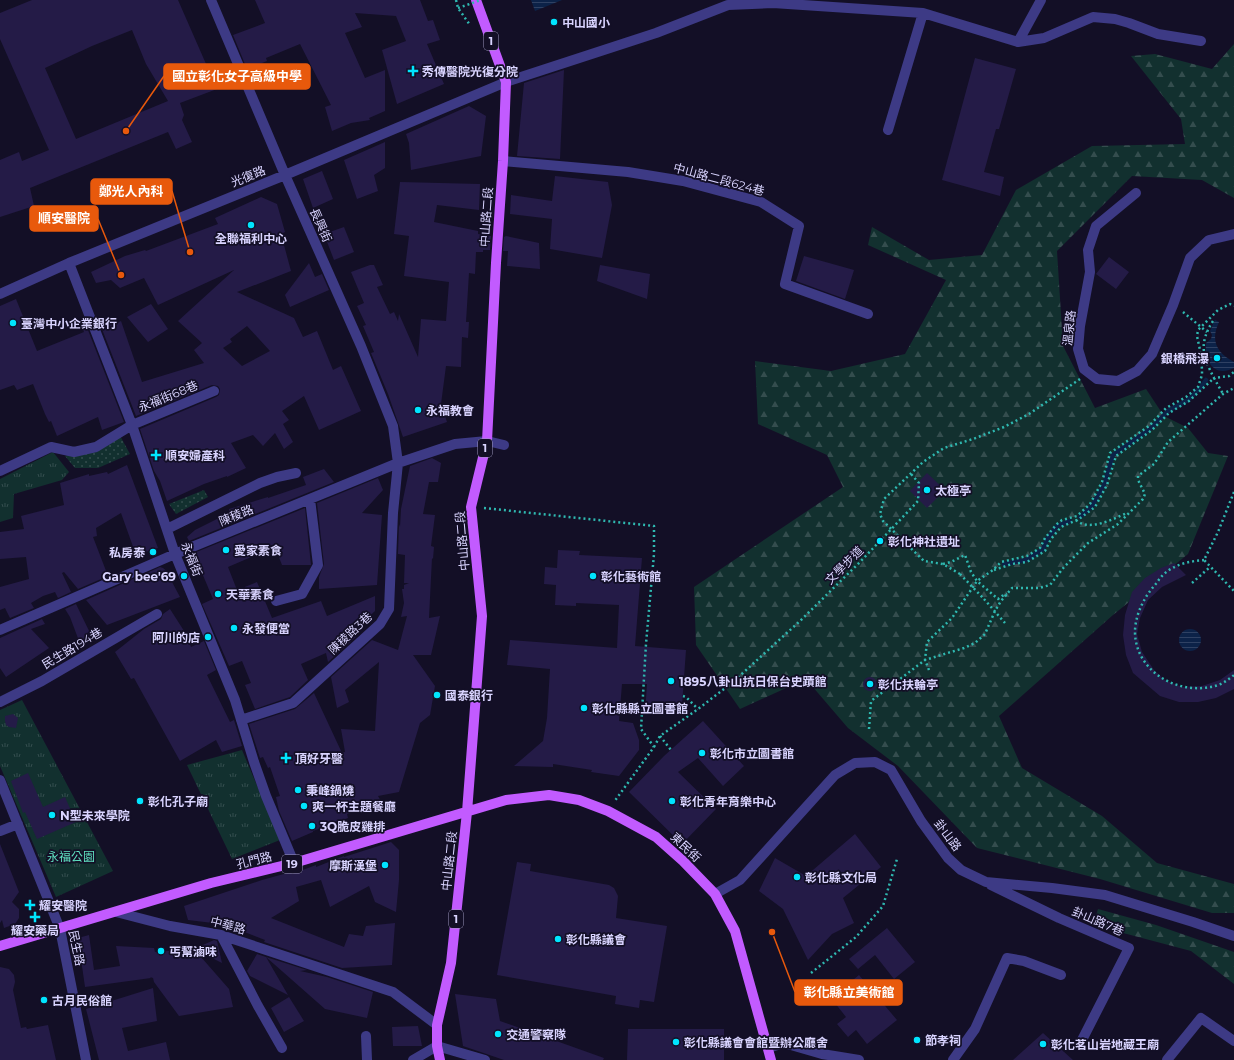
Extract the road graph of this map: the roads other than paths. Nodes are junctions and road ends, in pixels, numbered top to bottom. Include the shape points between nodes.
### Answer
1 (211, 0) edge
2 (476, 0) edge
3 (1041, 0) edge
4 (924, 13) junction
5 (1201, 41) dead end
6 (1018, 42) junction
7 (506, 82) junction
8 (888, 130) dead end
9 (503, 161) junction
10 (285, 175) junction
11 (1136, 193) dead end
12 (1234, 234) edge
13 (69, 263) junction
14 (0, 294) edge
15 (868, 314) dead end
16 (214, 391) dead end
17 (132, 425) junction
18 (487, 441) junction
19 (504, 445) dead end
20 (398, 463) junction
21 (0, 470) edge
22 (296, 473) dead end
23 (310, 499) junction
24 (166, 529) junction
25 (175, 554) junction
26 (276, 601) dead end
27 (157, 614) dead end
28 (0, 630) edge
29 (0, 702) edge
30 (241, 720) junction
31 (0, 780) edge
32 (467, 812) junction
33 (18, 824) junction
34 (0, 831) edge
35 (294, 863) junction
36 (986, 882) junction
37 (715, 894) junction
38 (116, 912) junction
39 (60, 929) junction
40 (221, 935) junction
41 (1234, 936) edge
42 (0, 946) edge
43 (1060, 974) dead end
44 (437, 1025) junction
45 (366, 1036) dead end
46 (1082, 1040) dead end
47 (1234, 1041) edge
48 (438, 1046) junction
49 (282, 1048) dead end
50 (768, 1048) junction
51 (86, 1060) edge
52 (367, 1060) edge
53 (413, 1060) edge
54 (440, 1060) edge
55 (486, 1060) edge
56 (771, 1060) edge
57 (860, 1060) edge
58 (953, 1060) edge
59 (1167, 1060) edge

1 - 10 street, 長興街
2 - 7 main road, 中山路二段 / 1
3 - 6 street
4 - 6 street, 光復路
4 - 7 street, 光復路 via 773,3 728,5
4 - 8 street
5 - 6 street via 1158,34 1129,22 1093,17 1044,38
7 - 9 main road, 中山路二段 / 1
7 - 10 street, 光復路
9 - 15 street, 中山路二段624巷 via 628,172 683,181 761,202 799,226 785,284
9 - 18 main road, 中山路二段 / 1
10 - 13 street, 光復路
10 - 20 street, 長興街 via 361,346 393,426
11 - 12 street, 溫泉路 via 1096,226 1088,250 1090,272 1078,349 1084,369 1097,379 1118,381 1137,371 1152,354 1190,258 1209,240
13 - 14 street, 光復路
13 - 17 street, 永福街
16 - 17 street, 永福街68巷
17 - 21 street, 永福街68巷 via 96,447 74,452 51,447
17 - 24 street, 永福街
18 - 19 street, 陳稜路
18 - 20 street, 陳稜路 via 455,444
18 - 32 main road, 中山路二段 / 1 via 472,507 482,616
20 - 23 street, 陳稜路
20 - 30 street, 陳稜路3巷 via 389,609 380,624 293,703
22 - 24 street via 260,482
23 - 25 street, 陳稜路
23 - 26 street via 318,565 302,594
24 - 25 street, 永福街
25 - 28 street, 陳稜路
25 - 30 street, 永福街
27 - 29 street, 民生路194巷 via 42,681
30 - 35 street, 永福街 via 263,789
31 - 33 street, 民生路
32 - 35 main road, 孔門路 / 19
32 - 37 main road, 東民街 via 506,800 549,795 579,800 608,811 656,837
32 - 44 main road, 中山路二段 / 1 via 451,963
33 - 34 street
33 - 39 street, 民生路
35 - 38 main road, 孔門路 / 19 via 211,883
36 - 37 street, 卦山路 via 961,870 948,858 921,822 891,770 875,762 855,763 835,775 740,880
36 - 41 street, 卦山路 via 1105,895
36 - 46 street, 卦山路7巷 via 1059,918 1129,948
37 - 50 main road, 東民街 via 735,931
38 - 39 main road, 19
38 - 40 street, 中華路 via 170,926
39 - 42 main road, 19
39 - 51 street, 民生路
40 - 44 street, 中華路 via 393,992
40 - 49 street
43 - 58 street via 1024,961 1007,958 975,1029
44 - 48 main road, 中山路二段 / 1
45 - 52 street
47 - 59 street via 1201,1018
48 - 53 street
48 - 54 main road, 中山路二段 / 1
48 - 55 street
50 - 56 main road, 東民街
50 - 57 street via 784,1043 822,1054

